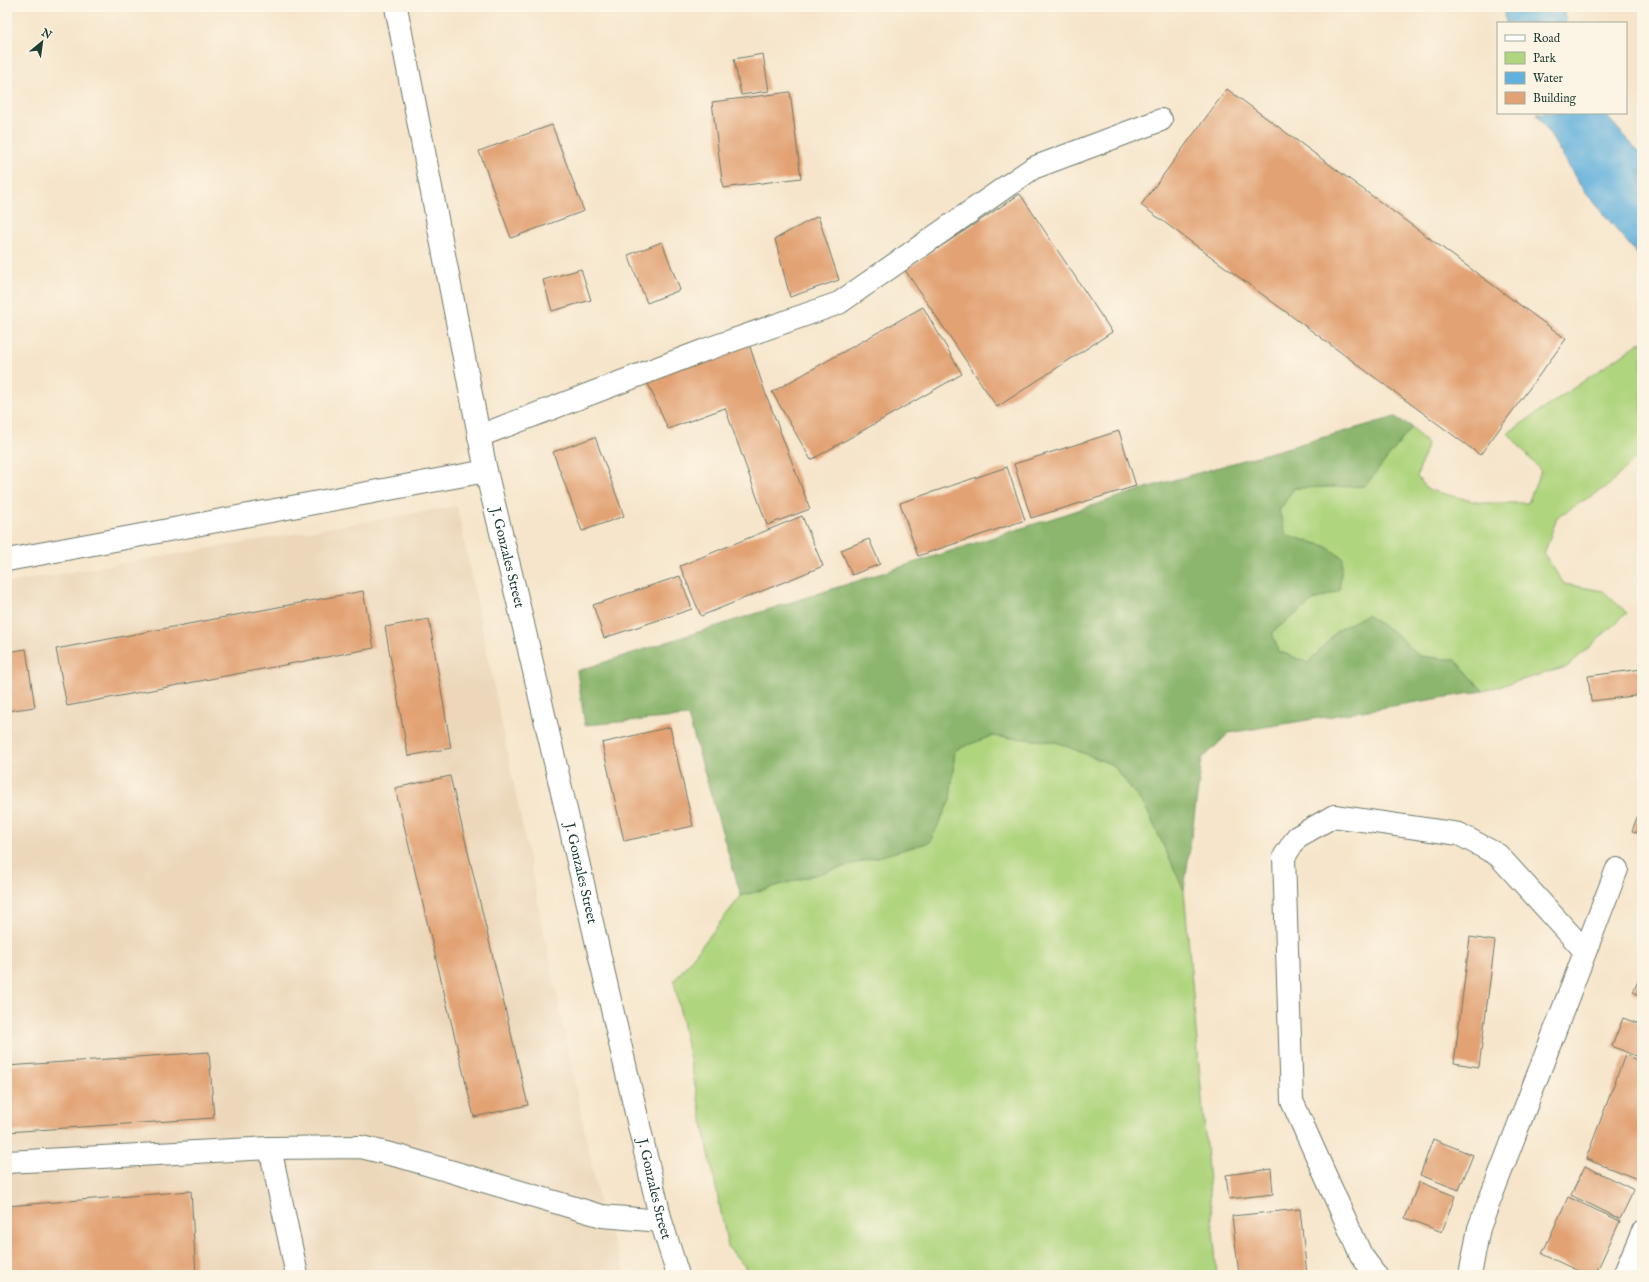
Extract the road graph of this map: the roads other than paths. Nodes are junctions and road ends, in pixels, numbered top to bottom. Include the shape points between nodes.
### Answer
1 (396, 7) edge
2 (1161, 120) dead end
3 (478, 436) junction
4 (486, 471) junction
5 (7, 560) edge
6 (1617, 869) dead end
7 (1585, 951) junction
8 (270, 1148) junction
9 (7, 1162) edge
10 (661, 1221) junction
11 (1642, 1233) edge
12 (297, 1275) edge
13 (678, 1275) edge
14 (1376, 1275) edge
15 (1470, 1275) edge
16 (1624, 1275) edge

1 - 3 street, J. Gonzales Street
2 - 3 street via 1033,168 839,303
3 - 4 street, J. Gonzales Street
4 - 5 street
4 - 10 street, J. Gonzales Street
6 - 7 street
7 - 14 street via 1498,854 1459,834 1334,816 1297,837 1284,857 1292,1101 1361,1255
7 - 15 street via 1479,1228
8 - 9 street
8 - 10 street via 361,1147 602,1216
8 - 12 street
10 - 13 street, J. Gonzales Street
11 - 16 street

